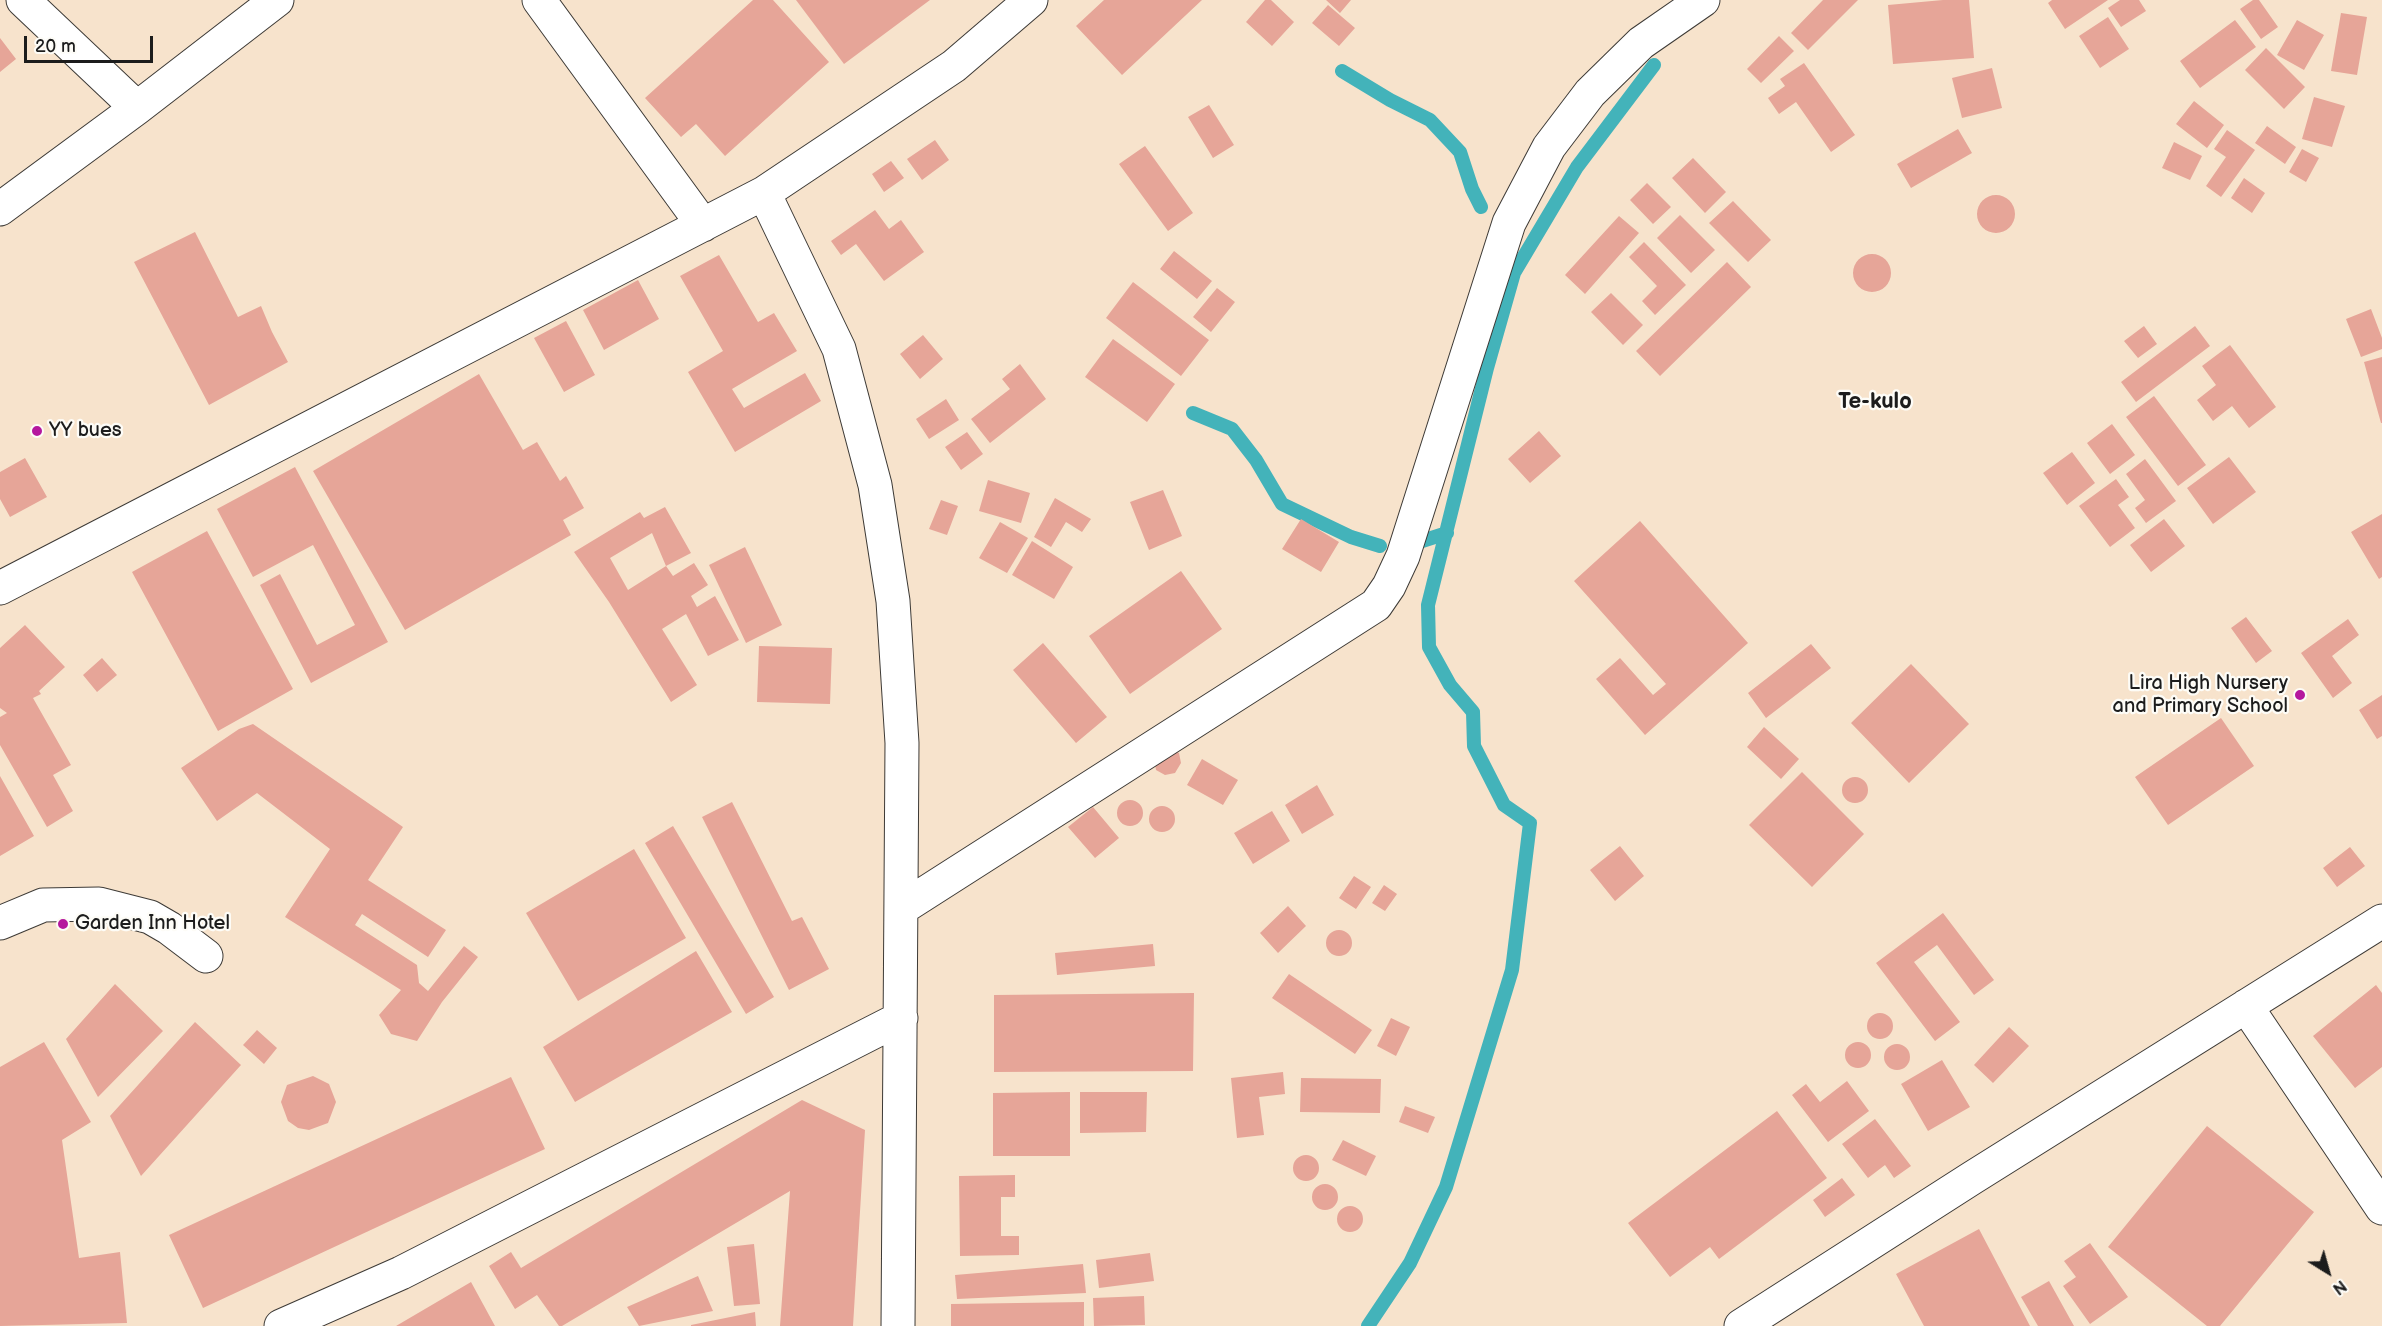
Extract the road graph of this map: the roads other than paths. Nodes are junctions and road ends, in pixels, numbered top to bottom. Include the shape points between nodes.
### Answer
1 (23, 0) edge
2 (277, 0) edge
3 (539, 0) edge
4 (1031, 0) edge
5 (1702, 0) edge
6 (137, 108) junction
7 (764, 193) junction
8 (0, 209) edge
9 (703, 225) junction
10 (0, 588) edge
11 (902, 908) junction
12 (2382, 921) edge
13 (0, 923) edge
14 (206, 956) dead end
15 (2246, 1006) junction
16 (901, 1018) junction
17 (2382, 1208) edge
18 (281, 1326) edge
19 (898, 1326) edge
20 (1741, 1326) edge

1 - 6 street
2 - 6 street
3 - 9 street
4 - 7 street via 954,66
5 - 11 street via 1641,43 1590,93 1544,156 1509,223 1403,556 1376,605
6 - 8 street
7 - 9 street
7 - 11 street via 839,349 876,485 893,601 902,743
9 - 10 street
11 - 16 street
12 - 15 street
13 - 14 street via 43,905 99,904 150,917
15 - 17 street
15 - 20 street
16 - 18 street via 401,1273
16 - 19 street

